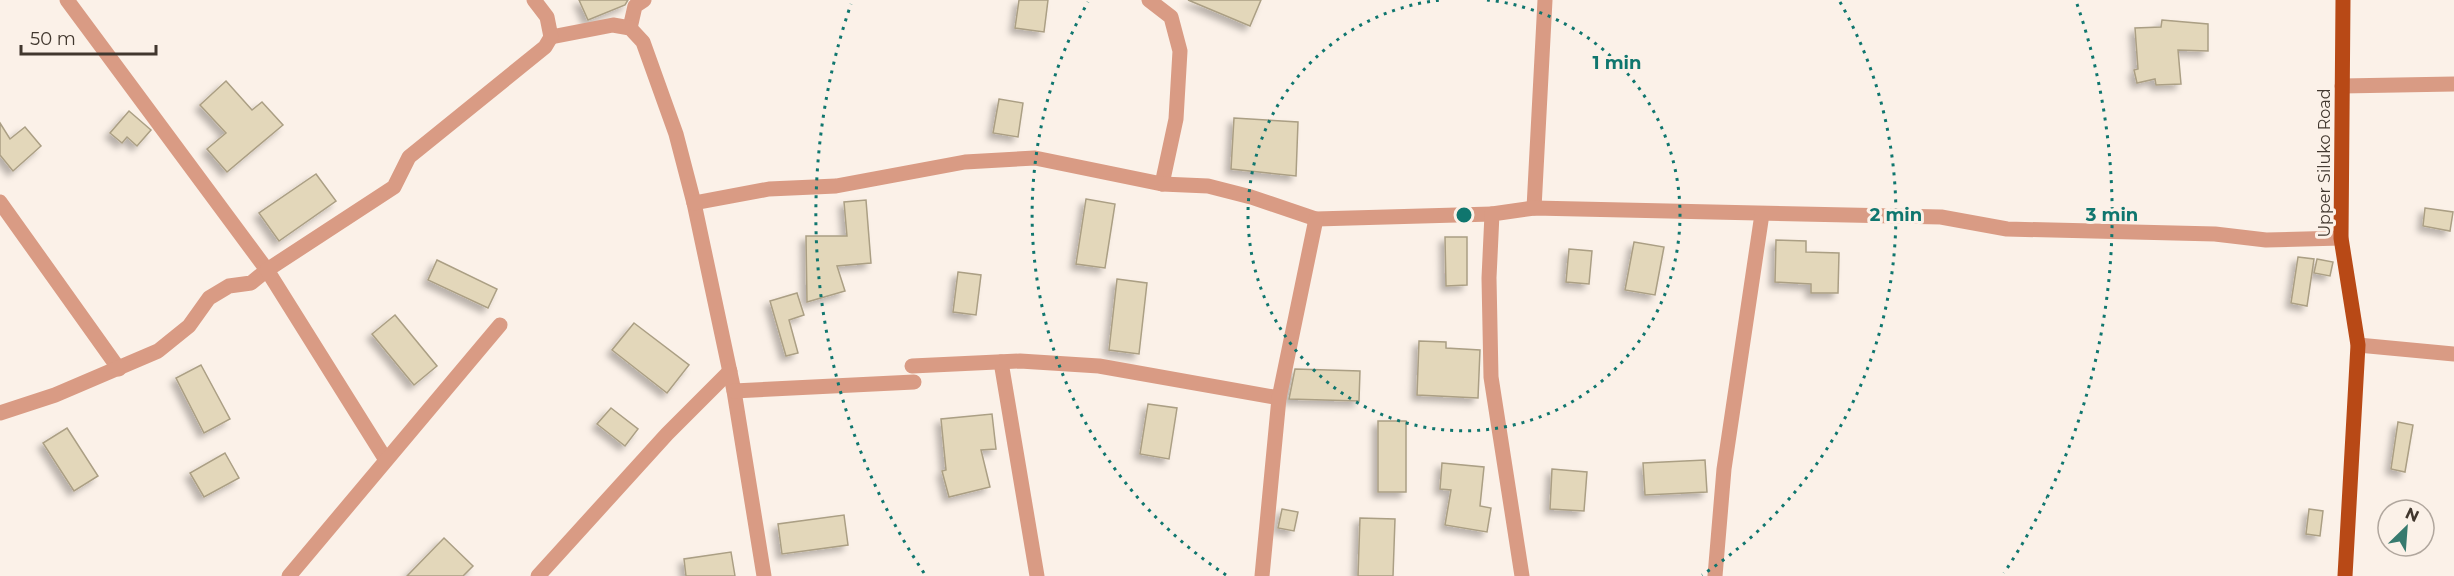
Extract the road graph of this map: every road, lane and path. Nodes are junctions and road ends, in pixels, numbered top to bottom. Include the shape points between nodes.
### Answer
1 (67, 0) edge
2 (534, 0) edge
3 (645, 0) edge
4 (1149, 0) edge
5 (1545, 0) edge
6 (2343, 0) edge
7 (630, 28) junction
8 (551, 37) junction
9 (2454, 84) edge
10 (2342, 86) junction
11 (1162, 184) junction
12 (0, 202) edge
13 (694, 203) junction
14 (1534, 208) junction
15 (1492, 214) junction
16 (1762, 214) junction
17 (1316, 219) junction
18 (2341, 238) junction
19 (267, 270) junction
20 (500, 325) dead end
21 (2358, 345) junction
22 (2454, 354) edge
23 (1001, 362) junction
24 (912, 366) dead end
25 (119, 369) junction
26 (730, 371) junction
27 (914, 382) dead end
28 (735, 391) junction
29 (1279, 398) junction
30 (0, 413) edge
31 (386, 460) junction
32 (289, 576) edge
33 (538, 576) edge
34 (764, 576) edge
35 (1037, 576) edge
36 (1262, 576) edge
37 (1522, 576) edge
38 (1715, 576) edge
39 (2345, 576) edge

1 - 19 street
2 - 8 street via 547,16
3 - 7 street via 635,6
4 - 11 street via 1171,18 1180,51 1176,119
5 - 14 street
6 - 10 main road, Upper Siluko Road
7 - 8 street via 613,26
7 - 13 street via 643,42 676,134
8 - 19 street via 545,47 409,157 394,187
9 - 10 street
10 - 18 main road, Upper Siluko Road
11 - 13 street via 1035,158 965,162 836,186 770,189
11 - 17 street via 1208,186
12 - 25 street
13 - 26 street
14 - 15 street
14 - 16 street
15 - 17 street
15 - 37 street via 1491,377
16 - 18 street via 1941,217 2007,229 2215,234 2266,240
16 - 38 street via 1724,469
17 - 29 street
18 - 21 main road, Upper Siluko Road
19 - 25 street via 251,282 229,286 209,298 189,326 158,351
19 - 31 street
20 - 31 street
21 - 22 street
21 - 39 main road, Upper Siluko Road
23 - 24 street
23 - 29 street via 1099,366
23 - 35 street
25 - 30 street
26 - 28 street
26 - 33 street
27 - 28 street
28 - 34 street
29 - 36 street
31 - 32 street

